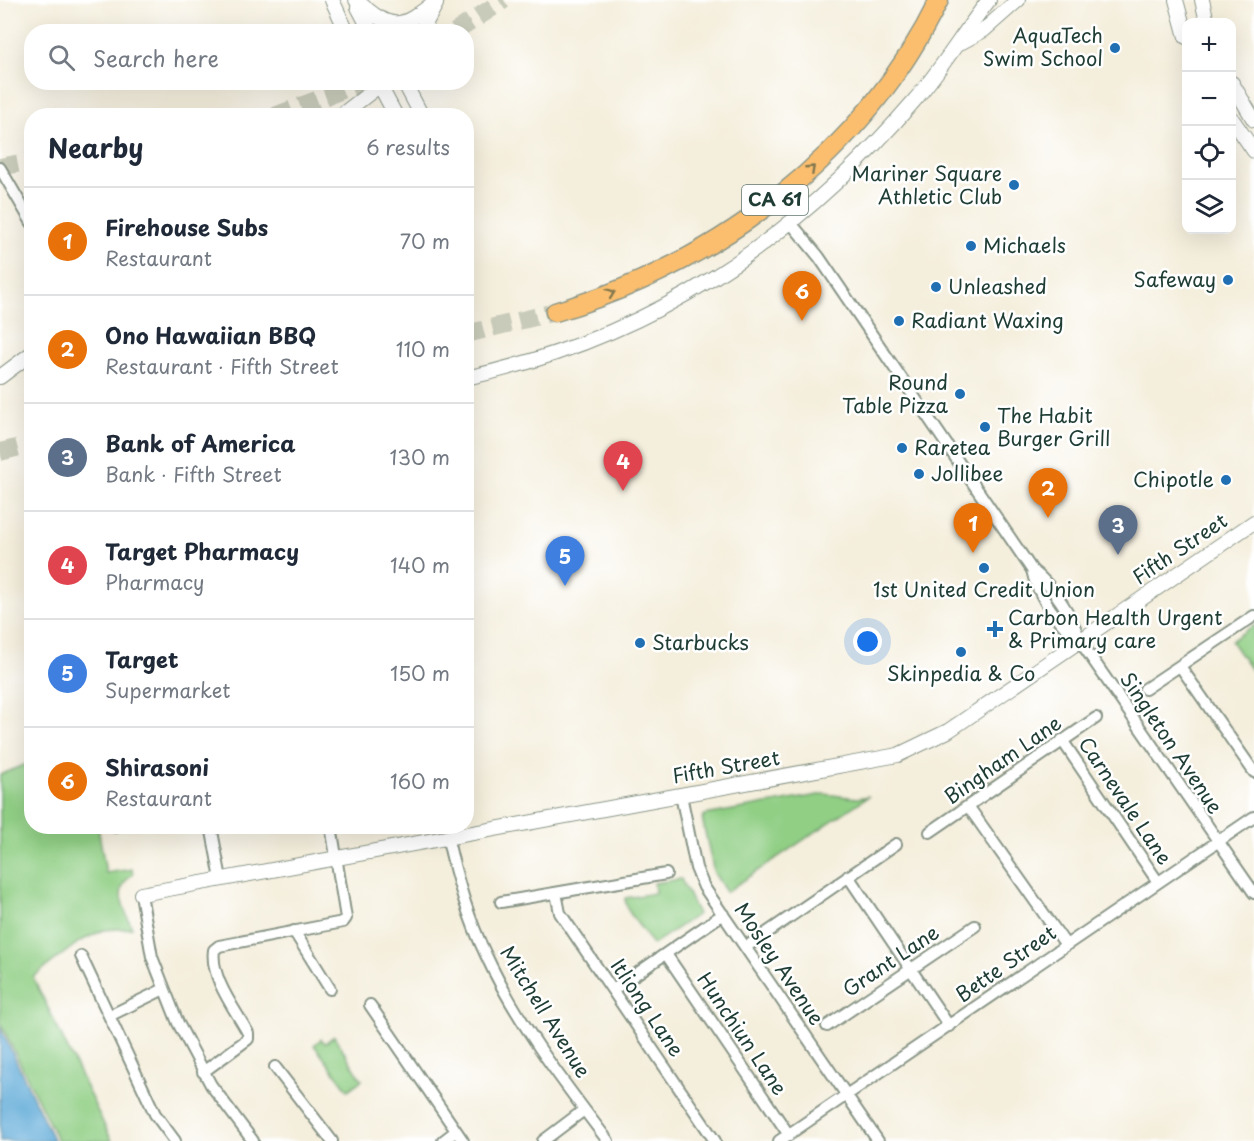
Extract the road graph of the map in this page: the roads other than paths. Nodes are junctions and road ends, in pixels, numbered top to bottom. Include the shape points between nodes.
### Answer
1 (332, 0) edge
2 (356, 0) edge
3 (438, 0) edge
4 (939, 0) edge
5 (989, 0) edge
6 (1018, 0) edge
7 (1176, 0) edge
8 (1202, 0) edge
9 (1206, 18) edge
10 (1182, 22) edge
11 (343, 24) edge
12 (367, 24) edge
13 (425, 24) edge
14 (955, 46) junction
15 (373, 90) edge
16 (384, 90) edge
17 (408, 90) edge
18 (1236, 90) edge
19 (350, 108) edge
20 (392, 108) edge
21 (418, 108) edge
22 (1254, 120) edge
23 (1236, 125) edge
24 (1254, 151) edge
25 (0, 168) edge
26 (24, 209) edge
27 (791, 223) junction
28 (555, 312) tunnel mouth
29 (24, 359) edge
30 (0, 376) edge
31 (474, 376) edge
32 (1254, 522) edge
33 (1254, 616) edge
34 (1080, 641) junction
35 (1180, 666) junction
36 (1145, 689) dead end
37 (1095, 718) dead end
38 (1062, 741) junction
39 (1254, 772) edge
40 (681, 795) junction
41 (968, 806) junction
42 (1254, 817) edge
43 (474, 827) edge
44 (930, 832) dead end
45 (213, 834) edge
46 (333, 834) edge
47 (433, 834) edge
48 (447, 834) edge
49 (1217, 842) junction
50 (896, 844) dead end
51 (337, 856) junction
52 (666, 874) dead end
53 (848, 876) junction
54 (221, 879) junction
55 (1158, 882) junction
56 (556, 893) junction
57 (141, 894) joint
58 (1254, 894) edge
59 (501, 902) dead end
60 (723, 914) junction
61 (975, 926) dead end
62 (294, 931) junction
63 (1066, 945) junction
64 (746, 947) junction
65 (666, 954) junction
66 (81, 956) dead end
67 (911, 969) junction
68 (164, 989) junction
69 (330, 989) dead end
70 (613, 990) junction
71 (370, 1005) dead end
72 (109, 1016) junction
73 (827, 1026) dead end
74 (949, 1026) junction
75 (275, 1067) dead end
76 (203, 1072) junction
77 (846, 1096) junction
78 (584, 1110) junction
79 (456, 1131) junction
80 (784, 1138) edge
81 (175, 1141) edge
82 (252, 1141) edge
83 (332, 1141) edge
84 (442, 1141) edge
85 (463, 1141) edge
86 (543, 1141) edge
87 (608, 1141) edge
88 (716, 1141) edge
89 (878, 1141) edge

1 - 11 street
2 - 3 street via 373,16 392,23 410,19
2 - 12 street
3 - 13 street
28 -> 4 main road, CA 61 via 623,289 687,259 775,200 830,151 866,112 911,50
5 - 14 street
6 - 14 street via 984,30
7 - 10 street
8 - 9 street
14 - 27 street via 893,124
15 - 19 street
16 - 20 street
17 - 21 street
18 - 22 street
23 - 24 street
25 - 26 street
27 - 31 street via 726,272 642,319 558,354
27 - 34 street, Singleton Avenue via 819,257 1032,570 1043,579 1071,619
29 - 30 street
32 - 34 street, Fifth Street
33 - 35 street
34 - 40 street, Fifth Street via 948,731 913,749 872,761
34 - 49 street, Singleton Avenue
35 - 36 street
35 - 39 street
37 - 38 street, Bingham Lane
38 - 41 street, Bingham Lane
38 - 55 street, Carnevale Lane
40 - 43 street, Fifth Street
40 - 60 street, Mosley Avenue via 696,868
41 - 44 street, Bingham Lane
41 - 63 street
42 - 49 street, Bette Street
45 - 54 street
46 - 51 street
47 - 51 street, Fifth Street
48 - 78 street, Mitchell Avenue via 466,907 495,975
49 - 55 street, Bette Street
49 - 58 street, Singleton Avenue
50 - 53 street
51 - 54 street, Fifth Street
51 - 62 street via 346,918 343,922
52 - 56 street
53 - 64 street
53 - 67 street
54 - 57 street, Fifth Street
55 - 63 street, Bette Street
56 - 59 street
56 - 70 street, Itliong Lane via 560,913
57 - 68 street via 152,957
60 - 64 street, Mosley Avenue
60 - 65 street
61 - 67 street, Grant Lane
62 - 69 street
62 - 76 street via 214,950 213,964 248,1039
63 - 74 street, Bette Street
64 - 77 street, Mosley Avenue
65 - 70 street
65 - 80 street, Hunchiun Lane
66 - 72 street
67 - 73 street, Grant Lane
67 - 74 street
68 - 72 street
68 - 76 street
70 - 88 street, Itliong Lane
71 - 79 street
72 - 81 street via 155,1114
74 - 77 street, Bette Street
75 - 83 street
76 - 82 street
77 - 80 street, Bette Street
77 - 89 street, Mosley Avenue
78 - 86 street
78 - 87 street, Mitchell Avenue
79 - 84 street
79 - 85 street

